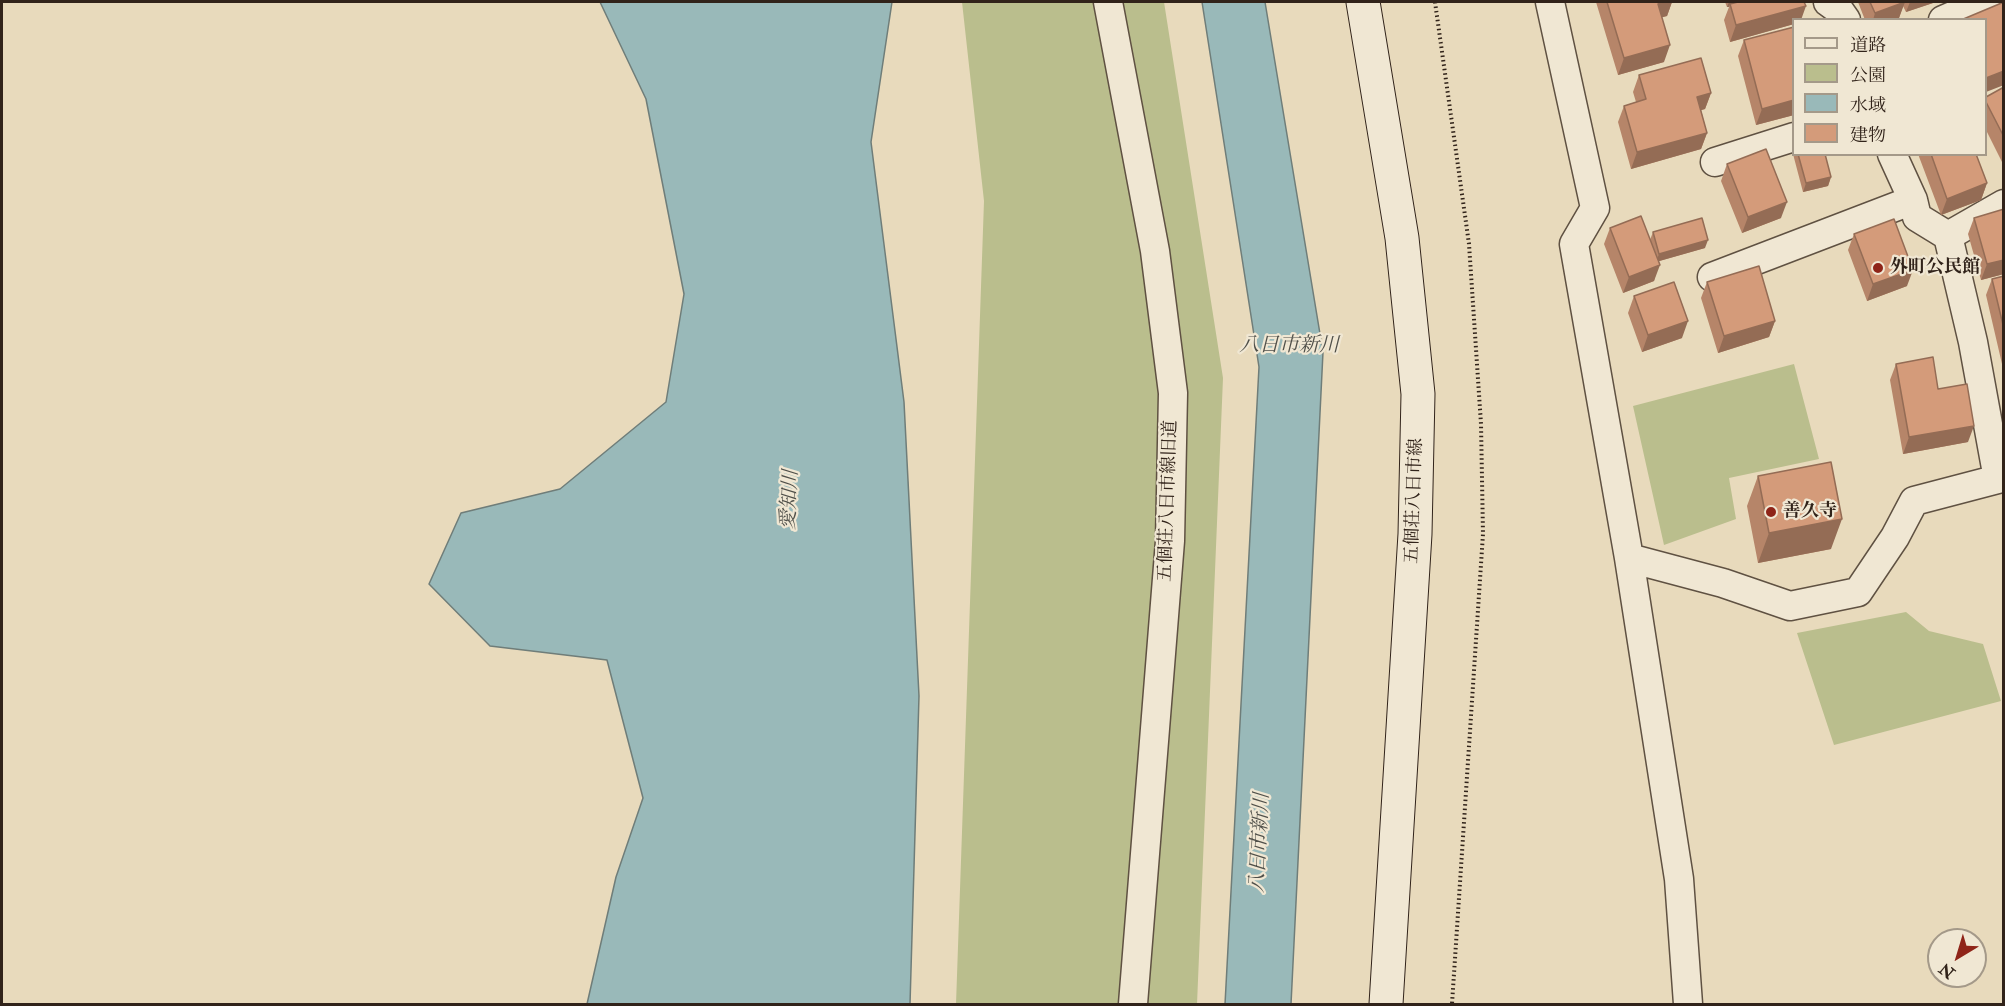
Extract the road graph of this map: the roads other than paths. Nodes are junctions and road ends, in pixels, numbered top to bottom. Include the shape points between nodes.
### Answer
1 (1108, 2) edge
2 (1363, 2) edge
3 (1550, 2) edge
4 (1828, 2) edge
5 (1985, 2) edge
6 (1845, 18) edge
7 (1948, 18) edge
8 (1792, 138) edge
9 (1893, 156) edge
10 (1715, 162) dead end
11 (1912, 200) junction
12 (2004, 204) edge
13 (1948, 236) junction
14 (1712, 277) dead end
15 (1629, 558) junction
16 (1133, 1005) edge
17 (1386, 1005) edge
18 (1688, 1005) edge

1 - 16 street, 五個荘八日市線旧道 via 1155,251 1173,393 1170,541
2 - 17 main road, 五個荘八日市線 via 1402,238 1418,394 1415,534
3 - 15 street via 1595,208 1574,244
4 - 6 street
5 - 7 street
8 - 10 street
9 - 11 street
11 - 13 street via 1917,217
11 - 14 street
12 - 13 street
13 - 15 street via 1973,342 1998,479 1914,501 1858,591 1790,606
15 - 18 street via 1679,879

